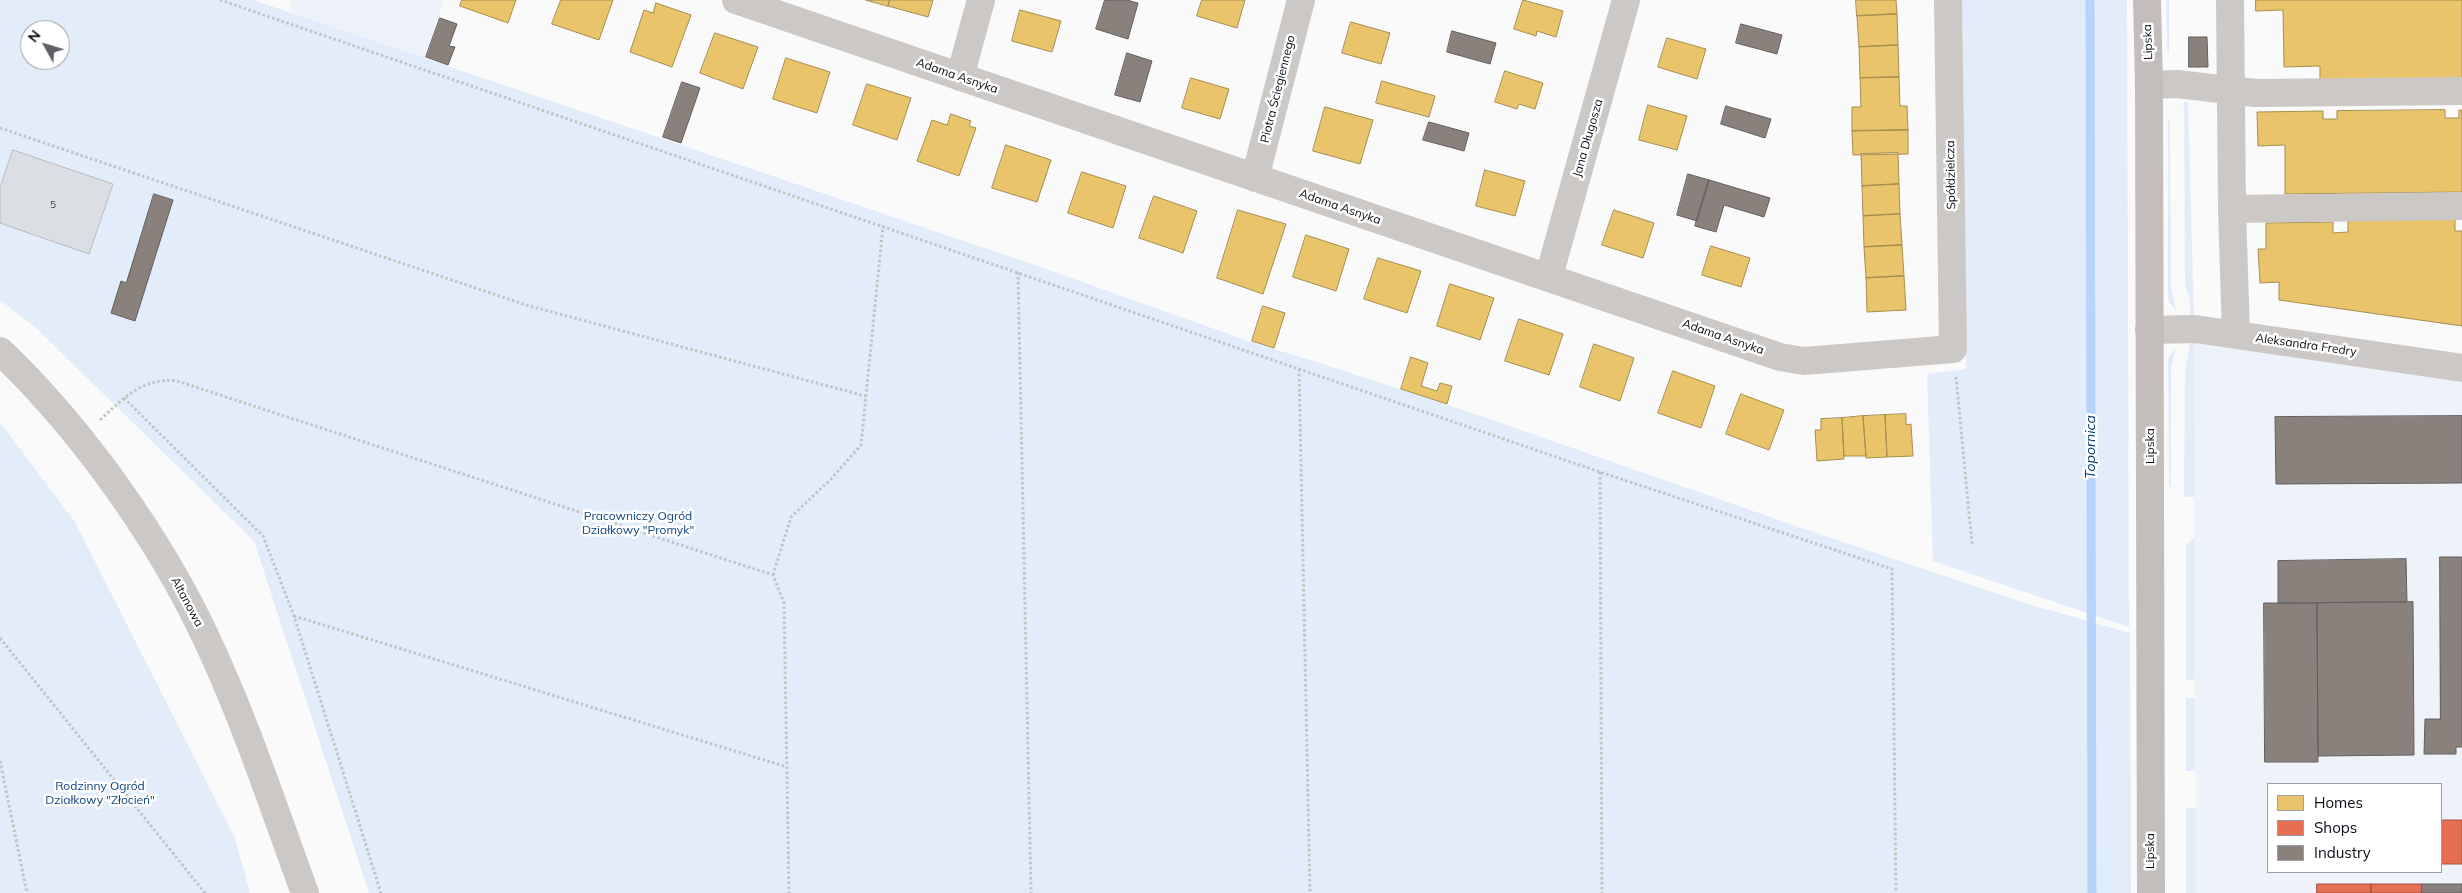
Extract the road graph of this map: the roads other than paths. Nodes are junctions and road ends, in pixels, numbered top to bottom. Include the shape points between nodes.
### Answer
1 (736, 0) edge
2 (981, 0) edge
3 (1301, 0) edge
4 (1626, 0) edge
5 (1948, 0) edge
6 (2147, 0) edge
7 (2230, 0) edge
8 (960, 77) junction
9 (2149, 85) junction
10 (2232, 90) junction
11 (2462, 91) edge
12 (1255, 178) junction
13 (2462, 206) edge
14 (2232, 209) junction
15 (1549, 276) junction
16 (2150, 330) junction
17 (2236, 335) junction
18 (1953, 349) joint
19 (0, 351) edge
20 (2462, 368) edge
21 (305, 893) edge
22 (2150, 893) edge

1 - 8 street, Adama Asnyka
2 - 8 street
3 - 12 street, Piotra Ściegiennego
4 - 15 street, Jana Długosza
5 - 18 street, Spółdzielcza
6 - 9 main road, Lipska
7 - 10 street
8 - 12 street, Adama Asnyka
9 - 10 street via 2177,84
9 - 16 main road, Lipska
10 - 11 street via 2255,93
10 - 14 street
12 - 15 street, Adama Asnyka
13 - 14 street
14 - 17 street
15 - 18 street, Adama Asnyka via 1790,360 1817,361
16 - 17 street, Aleksandra Fredry via 2195,329
16 - 22 main road, Lipska
17 - 20 street, Aleksandra Fredry
19 - 21 street, Altanowa via 87,449 144,527 180,586 224,676

